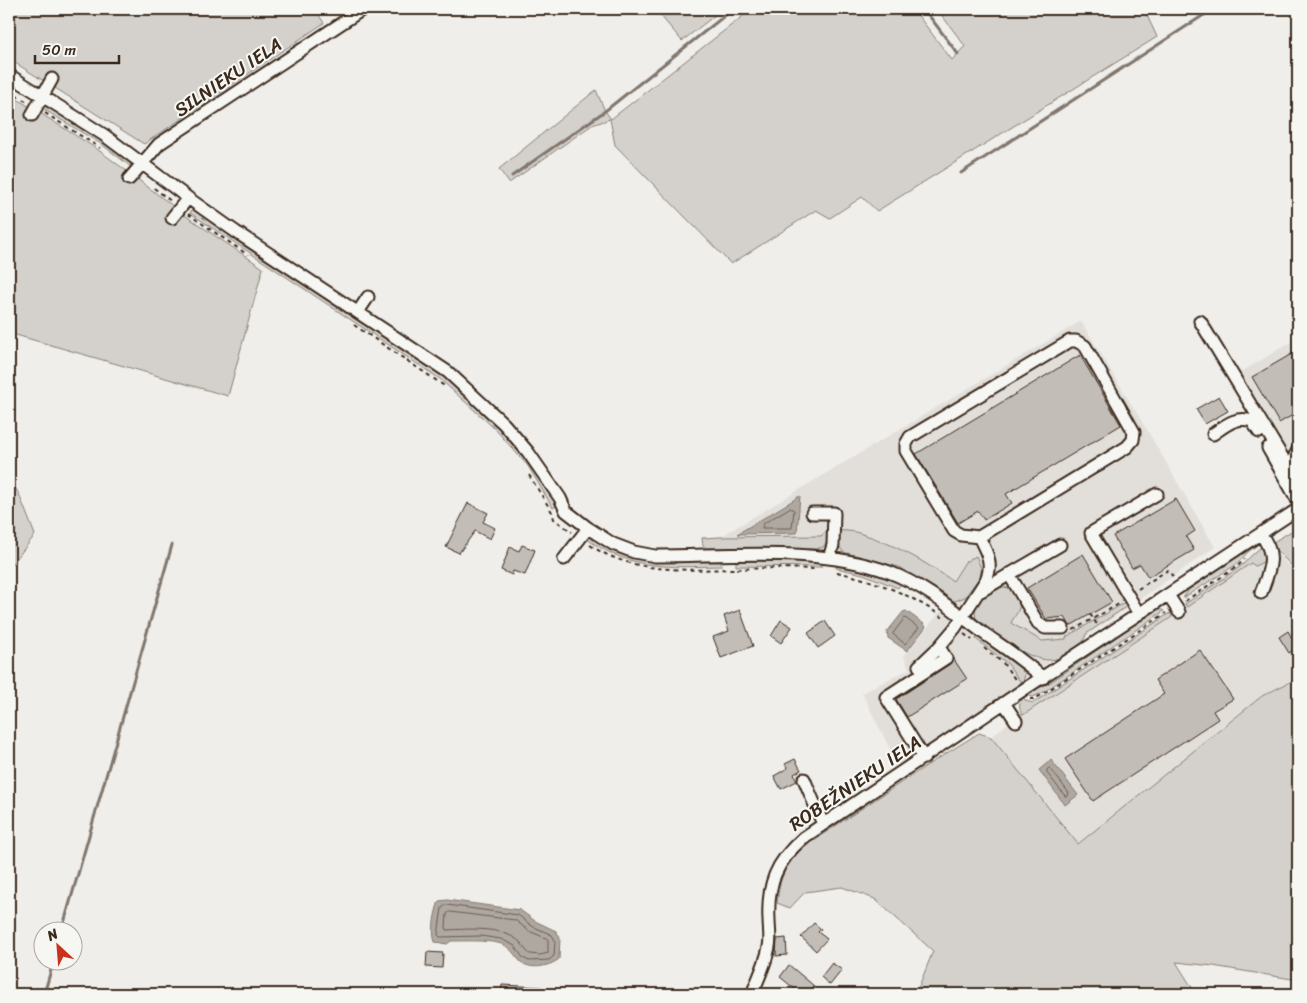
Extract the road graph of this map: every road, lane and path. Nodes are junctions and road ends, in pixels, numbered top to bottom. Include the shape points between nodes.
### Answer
1 (363, 9) edge
2 (9, 75) edge
3 (52, 79) dead end
4 (43, 96) junction
5 (32, 115) dead end
6 (142, 163) junction
7 (129, 179) dead end
8 (188, 198) junction
9 (172, 218) dead end
10 (368, 297) dead end
11 (358, 312) junction
12 (1200, 321) dead end
13 (1213, 434) dead end
14 (1298, 450) edge
15 (1292, 473) junction
16 (1298, 484) edge
17 (1157, 494) dead end
18 (1298, 501) edge
19 (1298, 509) edge
20 (812, 513) dead end
21 (588, 528) junction
22 (1260, 534) junction
23 (979, 537) junction
24 (697, 543) dead end
25 (1060, 544) dead end
26 (1249, 554) dead end
27 (696, 556) junction
28 (829, 558) junction
29 (564, 559) dead end
30 (1009, 574) junction
31 (978, 593) junction
32 (1262, 593) dead end
33 (1168, 595) junction
34 (1177, 609) junction
35 (1090, 614) dead end
36 (1139, 614) junction
37 (962, 616) junction
38 (1063, 628) dead end
39 (1104, 637) junction
40 (1043, 678) junction
41 (1027, 697) dead end
42 (1004, 703) junction
43 (1016, 720) dead end
44 (924, 758) junction
45 (804, 779) dead end
46 (823, 824) junction
47 (752, 994) edge

1 - 6 street, SILNIEKU IELA via 159,144
2 - 4 street
3 - 4 street
4 - 5 street
4 - 6 street
6 - 7 street, SILNIEKU IELA
6 - 8 street
8 - 9 street
8 - 11 street
10 - 11 street
11 - 21 street via 448,372 490,410 528,452 566,511
12 - 15 street
13 - 18 street via 1228,423 1243,418 1252,421
14 - 15 street via 1291,462
15 - 16 street
17 - 36 street via 1091,533
19 - 22 street, ROBEŽNIEKU IELA
20 - 28 street via 834,513 833,545
21 - 27 street via 613,544 634,552 655,556
21 - 29 street
22 - 32 street via 1271,553 1270,570
22 - 33 street, ROBEŽNIEKU IELA
23 - 23 street via 954,531 906,451 906,444 926,427 1070,341 1076,341 1085,346 1134,432 1133,440
23 - 31 street via 990,572
24 - 27 street
25 - 30 street
26 - 34 path via 1238,566
27 - 28 street via 799,555
28 - 37 street via 890,572 915,584
30 - 31 street
30 - 38 street via 1038,623 1045,628
31 - 37 street
33 - 34 street
33 - 36 street, ROBEŽNIEKU IELA
34 - 41 path via 1035,699
35 - 39 path
36 - 39 street, ROBEŽNIEKU IELA
37 - 40 street
37 - 44 street via 939,648 919,666 923,672 886,697
39 - 40 street, ROBEŽNIEKU IELA
40 - 42 street, ROBEŽNIEKU IELA
42 - 43 street
42 - 44 street, ROBEŽNIEKU IELA
44 - 46 street, ROBEŽNIEKU IELA
45 - 46 street
46 - 47 street, ROBEŽNIEKU IELA via 788,852 777,867 769,900 770,946

